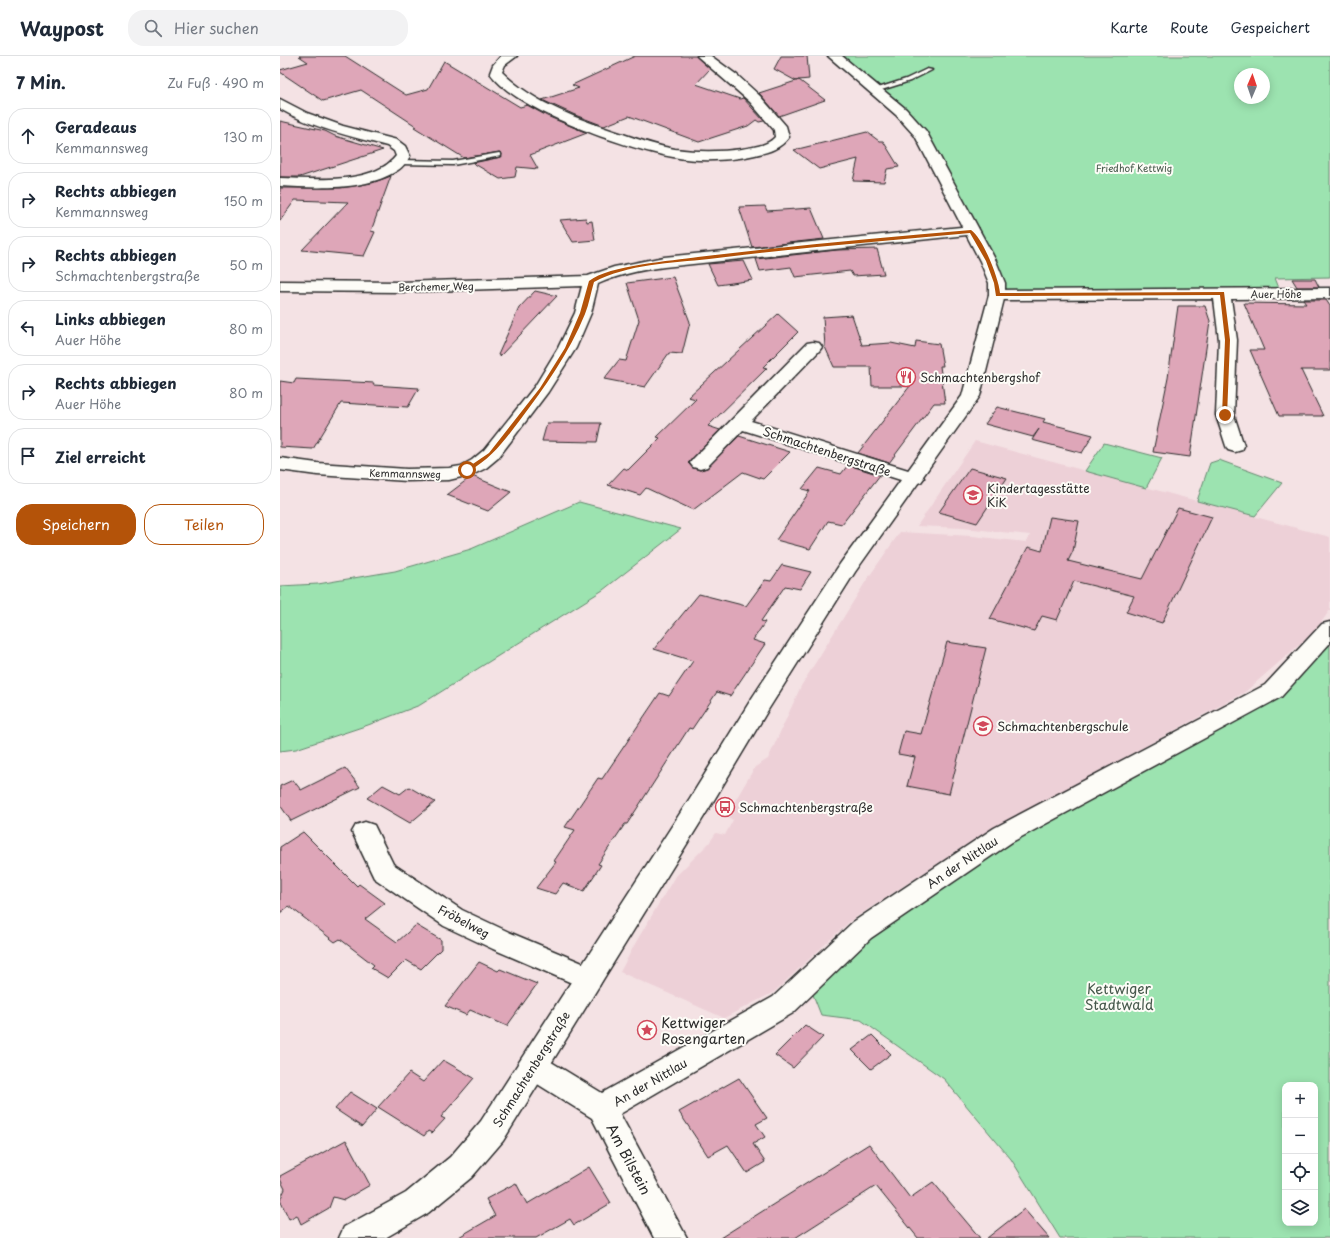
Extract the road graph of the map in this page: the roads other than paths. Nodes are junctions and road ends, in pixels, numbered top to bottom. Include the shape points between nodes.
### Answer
1 (511, 56) edge
2 (703, 56) edge
3 (834, 56) edge
4 (929, 70) dead end
5 (875, 90) junction
6 (280, 103) edge
7 (499, 155) dead end
8 (400, 162) junction
9 (280, 182) edge
10 (971, 231) junction
11 (591, 281) junction
12 (280, 286) edge
13 (1330, 293) edge
14 (1222, 294) junction
15 (997, 295) junction
16 (813, 347) dead end
17 (740, 423) junction
18 (1235, 446) dead end
19 (700, 463) dead end
20 (280, 464) edge
21 (914, 478) junction
22 (1330, 629) edge
23 (365, 832) dead end
24 (589, 978) junction
25 (533, 1066) junction
26 (602, 1109) junction
27 (355, 1238) edge
28 (671, 1238) edge

1 - 2 street via 497,66 496,74 500,80 527,98 608,134 675,153 735,154 762,150 775,145 782,137 781,129 755,99
3 - 5 street, Schmachtenbergstraße
4 - 5 lane via 908,80
5 - 10 street, Schmachtenbergstraße via 901,112 921,134
6 - 8 street via 302,116 338,129 392,143 400,149 403,156
7 - 8 lane via 453,163
8 - 9 street via 392,169 363,179 338,183
10 - 11 street via 758,251 642,266
10 - 15 street, Schmachtenbergstraße via 997,283
11 - 12 street, Berchemer Weg via 409,286
11 - 20 street, Kemmannsweg via 583,313 564,353 542,388 491,454 479,464 449,474 408,474 317,469
13 - 14 street, Auer Höhe
14 - 15 street, Auer Höhe
14 - 18 street via 1228,340 1225,415
15 - 21 street, Schmachtenbergstraße via 972,396
16 - 17 street
17 - 19 street
17 - 21 street, Schmachtenbergstraße
21 - 24 street, Schmachtenbergstraße via 871,535 808,630
22 - 26 street, An der Nittlau via 1273,691 1003,835 862,930 783,1005
23 - 24 street, Fröbelweg via 383,871 453,918
24 - 25 street, Schmachtenbergstraße
25 - 26 street, Am Bilstein
25 - 27 street, Schmachtenbergstraße via 492,1131 461,1167 418,1203
26 - 28 street, Am Bilstein

